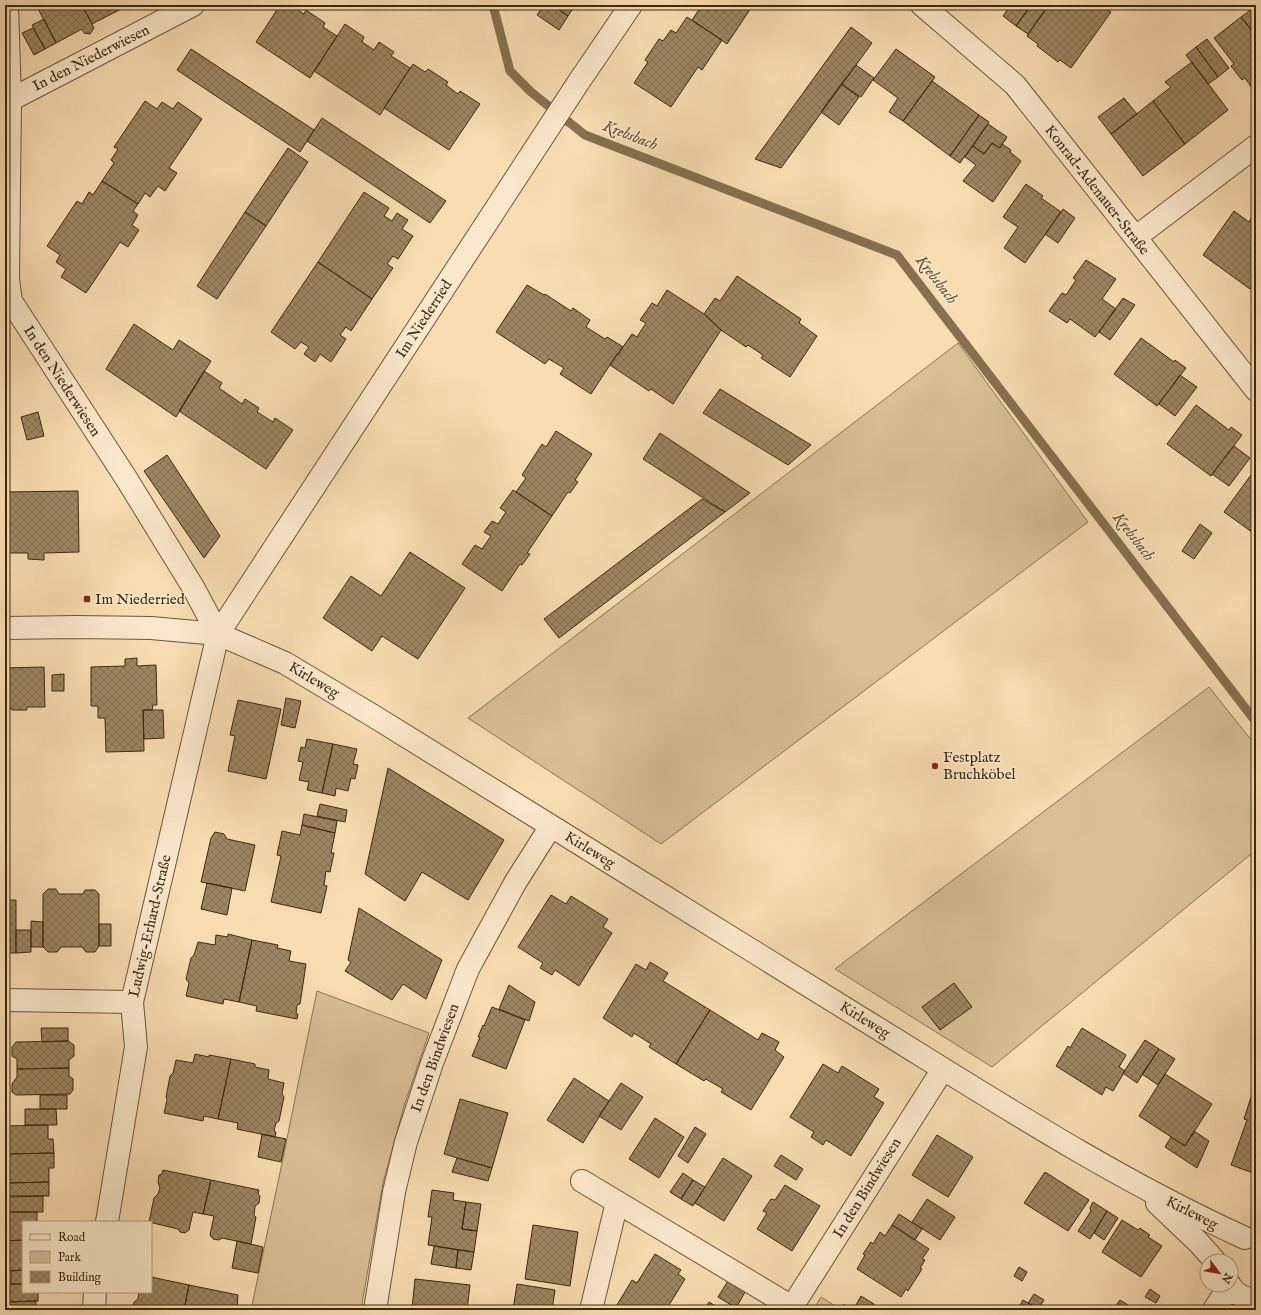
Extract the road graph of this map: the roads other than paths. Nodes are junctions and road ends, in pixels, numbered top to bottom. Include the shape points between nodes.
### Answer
1 (7, 5) edge
2 (193, 5) edge
3 (631, 5) edge
4 (922, 5) edge
5 (10, 100) junction
6 (1256, 146) edge
7 (1136, 237) junction
8 (1256, 390) edge
9 (5, 628) edge
10 (218, 634) junction
11 (551, 826) junction
12 (5, 1000) edge
13 (132, 1002) junction
14 (943, 1069) junction
15 (582, 1181) dead end
16 (1139, 1186) junction
17 (617, 1202) junction
18 (107, 1221) edge
19 (1250, 1238) edge
20 (1208, 1253) edge
21 (1228, 1253) edge
22 (95, 1293) edge
23 (1226, 1293) edge
24 (1238, 1293) edge
25 (1256, 1299) edge
26 (791, 1309) edge
27 (94, 1310) edge
28 (375, 1310) edge
29 (591, 1310) edge
30 (1214, 1310) edge

1 - 5 street, In den Niederwiesen
2 - 5 street, In den Niederwiesen
3 - 10 street, Im Niederried
4 - 7 street, Konrad-Adenauer-Straße via 1015,85
5 - 10 street, In den Niederwiesen via 8,279 11,301 126,478 193,587
6 - 7 street
7 - 8 street, Konrad-Adenauer-Straße
9 - 10 street, Kirleweg via 151,628
10 - 11 street, Kirleweg via 285,663
10 - 13 street, Ludwig-Erhard-Straße
11 - 14 street, Kirleweg
11 - 28 street, In den Bindwiesen via 515,883 468,969 432,1063 406,1142 396,1185
12 - 13 street
13 - 18 street, Ludwig-Erhard-Straße via 136,1047
14 - 16 street, Kirleweg
14 - 26 street, In den Bindwiesen
15 - 17 street, In den Bindwiesen
16 - 19 street, Kirleweg via 1213,1224
16 - 20 street, Kirleweg
17 - 26 street, In den Bindwiesen
17 - 29 street
19 - 21 street via 1232,1246
22 - 27 street
23 - 30 street
24 - 25 street

